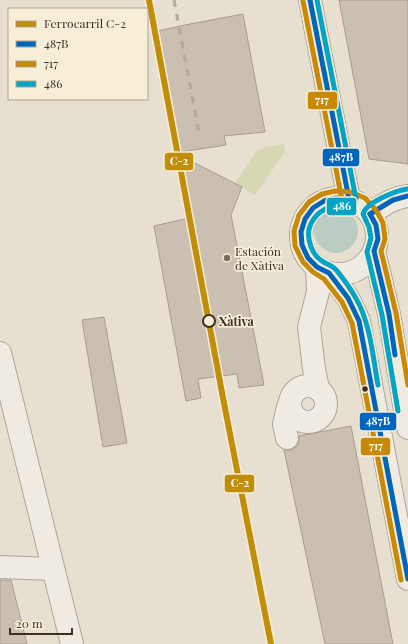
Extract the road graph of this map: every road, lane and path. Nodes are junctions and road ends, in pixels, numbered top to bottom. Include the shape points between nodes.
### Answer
1 (310, 0) edge
2 (408, 196) edge
3 (349, 199) junction
4 (370, 214) junction
5 (374, 251) junction
6 (323, 270) junction
7 (0, 353) edge
8 (306, 386) junction
9 (408, 428) edge
10 (0, 568) edge
11 (53, 569) junction
12 (408, 580) edge
13 (72, 644) edge

1 - 3 street
2 - 4 street via 390,201
3 - 4 street via 361,204
3 - 6 street via 336,198 324,201 313,208 305,219 301,232 302,245 308,258
4 - 5 street via 376,225 378,239
5 - 6 street via 367,262 356,271 343,274
5 - 9 street
6 - 8 street via 309,327
6 - 12 street via 348,298 359,321
7 - 11 street
8 - 8 street via 322,393 326,405 324,411 307,428 291,410
10 - 11 street
11 - 13 street

